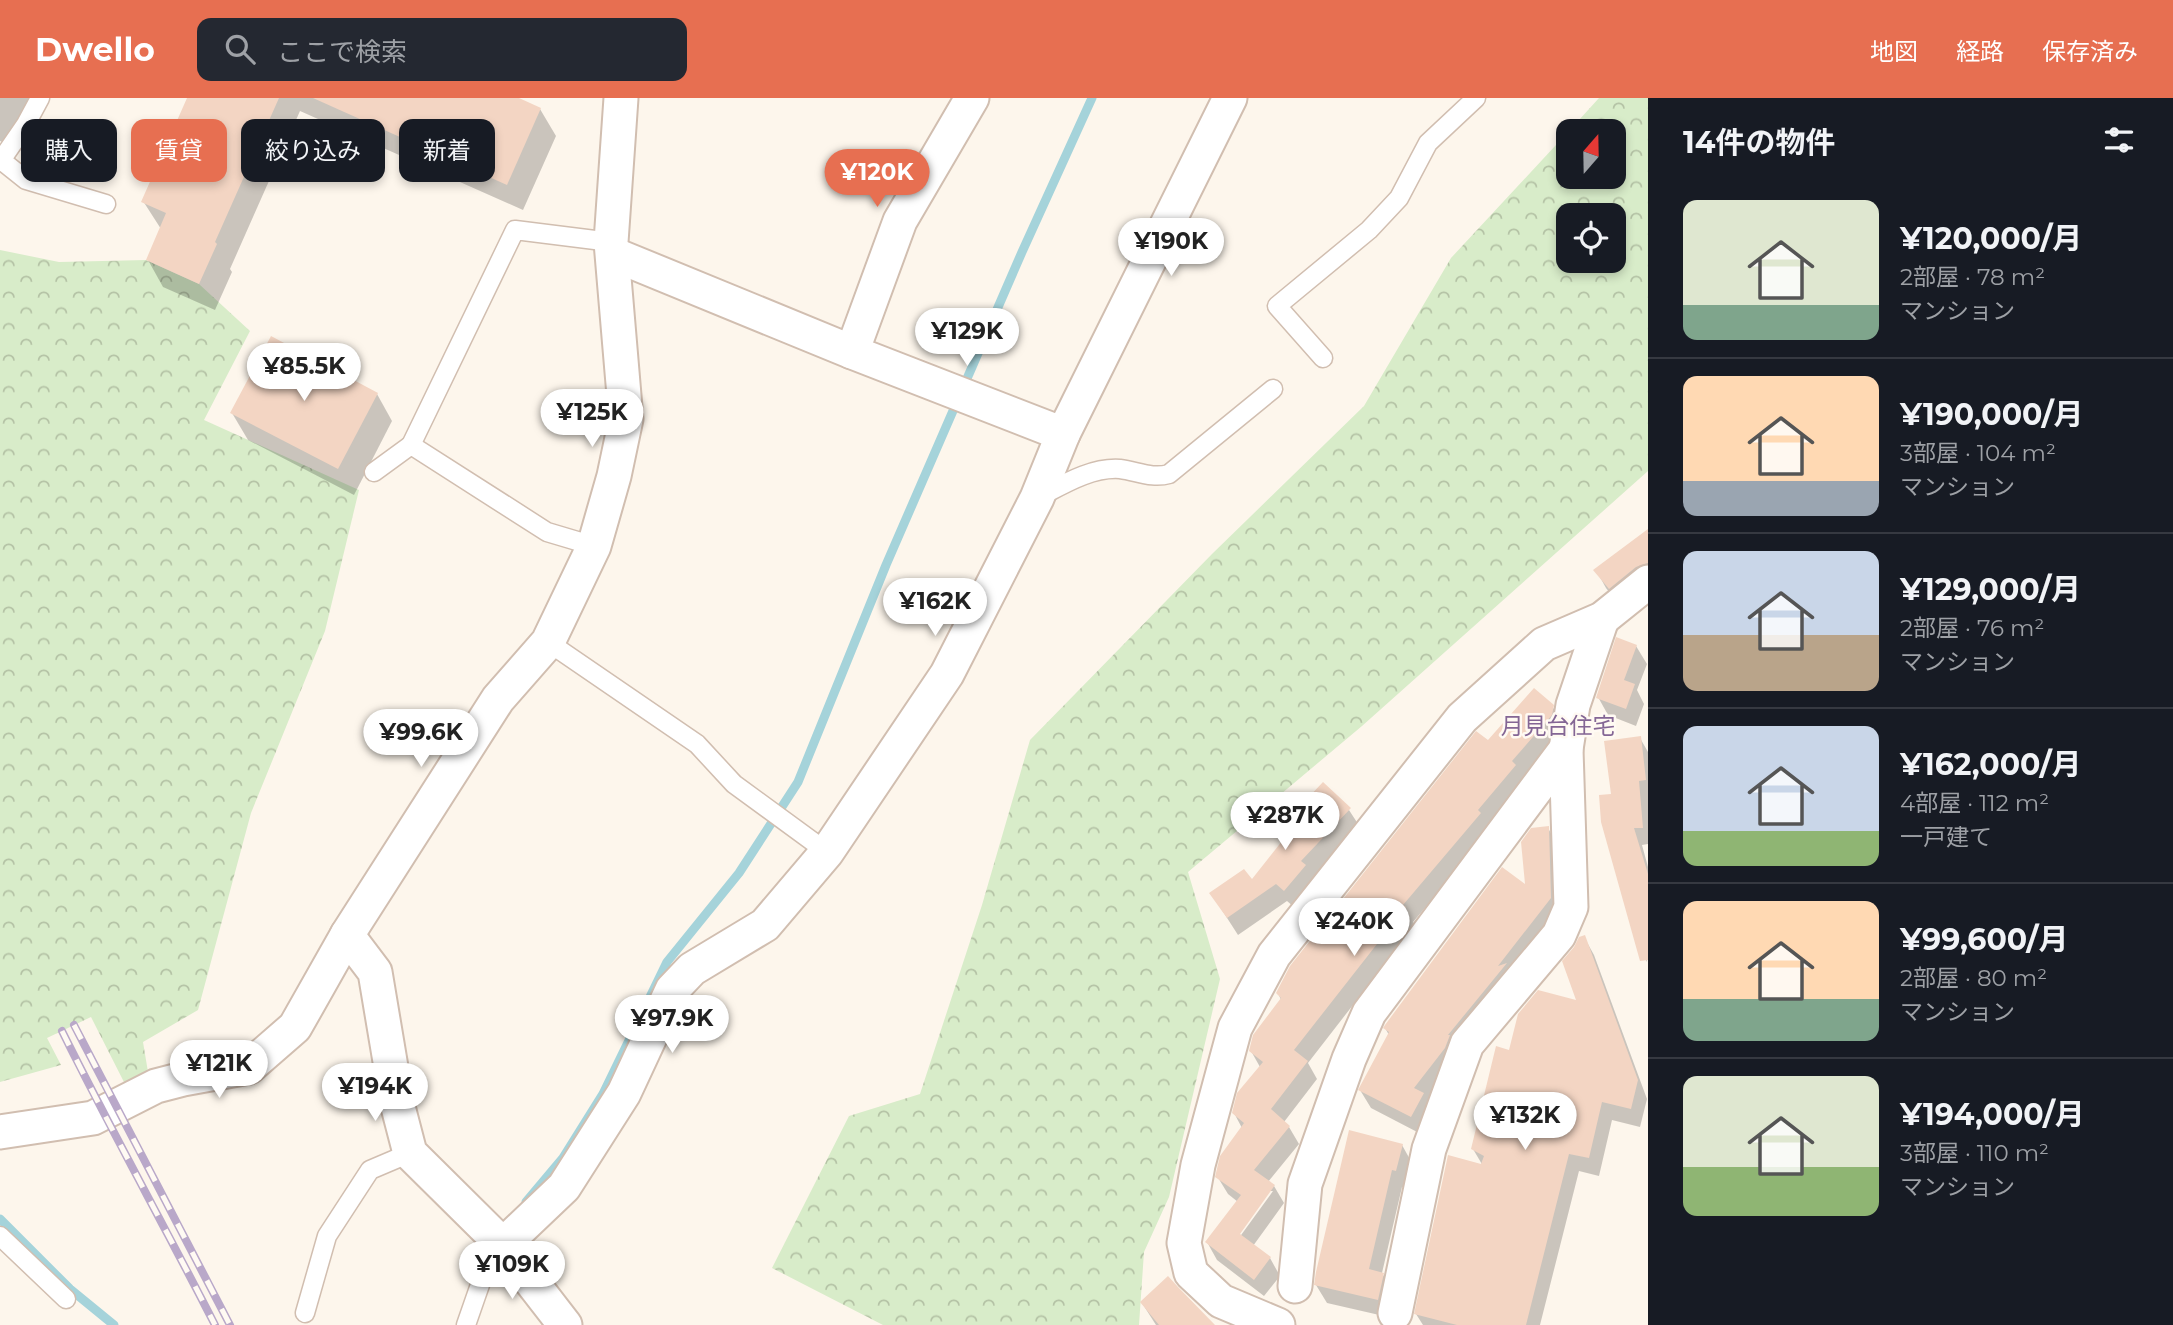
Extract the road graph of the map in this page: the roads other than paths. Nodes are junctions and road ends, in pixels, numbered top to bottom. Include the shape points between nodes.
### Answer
1 (40, 98) edge
2 (621, 98) edge
3 (972, 98) edge
4 (1230, 98) edge
5 (1476, 98) edge
6 (1, 161) edge
7 (106, 204) dead end
8 (612, 248) junction
9 (852, 352) junction
10 (1323, 358) dead end
11 (1273, 389) dead end
12 (1063, 435) junction
13 (411, 445) junction
14 (374, 472) dead end
15 (1037, 498) junction
16 (594, 546) junction
17 (1648, 582) edge
18 (1602, 619) junction
19 (548, 642) junction
20 (1566, 749) junction
21 (827, 852) junction
22 (347, 935) junction
23 (0, 1132) edge
24 (410, 1153) junction
25 (0, 1236) edge
26 (503, 1245) junction
27 (1295, 1286) dead end
28 (66, 1299) dead end
29 (305, 1313) dead end
30 (1395, 1313) dead end
31 (466, 1325) edge
32 (565, 1325) edge
33 (1278, 1325) edge

1 - 6 lane
2 - 8 street
3 - 9 street via 900,221
4 - 12 street
5 - 10 lane via 1428,143 1399,198 1369,230 1277,306
6 - 7 lane via 26,180
8 - 9 street
8 - 13 lane via 515,230
8 - 16 street via 626,419
9 - 12 street
11 - 15 lane via 1169,474 1160,477 1118,469 1090,473
12 - 15 street
13 - 14 lane
13 - 16 lane via 547,532
15 - 21 street via 947,674
16 - 19 street
17 - 18 street
18 - 20 street via 1573,705
18 - 33 street via 1544,644 1462,718 1274,955 1235,1028 1198,1166 1184,1243 1191,1273 1221,1301
19 - 21 lane via 697,744 734,784
19 - 22 street via 498,699
20 - 27 street via 1369,1013 1305,1184
20 - 30 street via 1571,907 1559,934 1467,1044 1429,1150
21 - 26 street via 765,925 692,970 672,990 624,1093 564,1187
22 - 23 street via 295,1027 249,1068 156,1086 93,1118
22 - 24 street via 375,972
24 - 26 street
24 - 29 lane via 370,1170 327,1236
25 - 28 lane
26 - 31 lane via 490,1255
26 - 32 street

